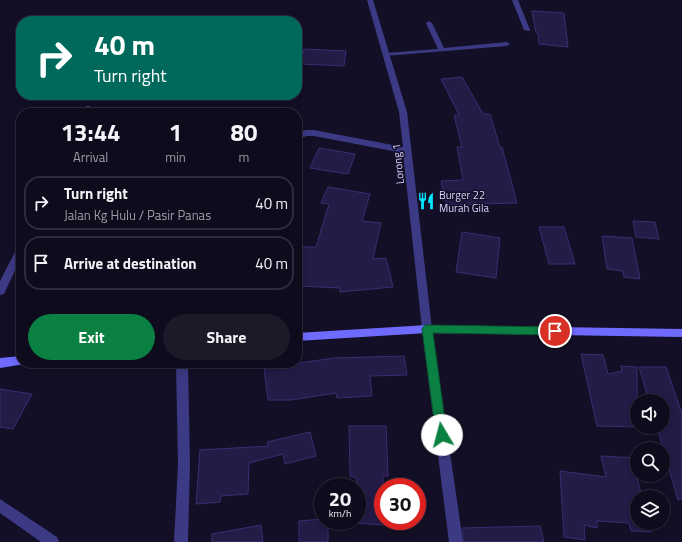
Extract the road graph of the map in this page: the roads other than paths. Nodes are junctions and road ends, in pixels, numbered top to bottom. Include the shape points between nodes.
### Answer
1 (370, 0) edge
2 (515, 0) edge
3 (429, 23) dead end
4 (527, 30) dead end
5 (507, 44) dead end
6 (442, 50) junction
7 (386, 55) junction
8 (302, 134) edge
9 (408, 151) junction
10 (16, 258) edge
11 (0, 291) edge
12 (427, 329) junction
13 (682, 334) edge
14 (302, 337) edge
15 (16, 361) edge
16 (0, 363) edge
17 (182, 368) edge
18 (0, 505) edge
19 (52, 542) edge
20 (181, 542) edge
21 (456, 542) edge

1 - 7 street, Lorong 1
2 - 4 street
3 - 6 lane
5 - 6 lane
6 - 7 lane
7 - 9 street, Lorong 1 via 403,112
8 - 9 street via 314,133
9 - 12 street, Lorong 1
10 - 11 street
12 - 13 main road
12 - 14 main road
12 - 21 street, Lorong 1
15 - 16 main road
17 - 20 street via 184,464
18 - 19 street

